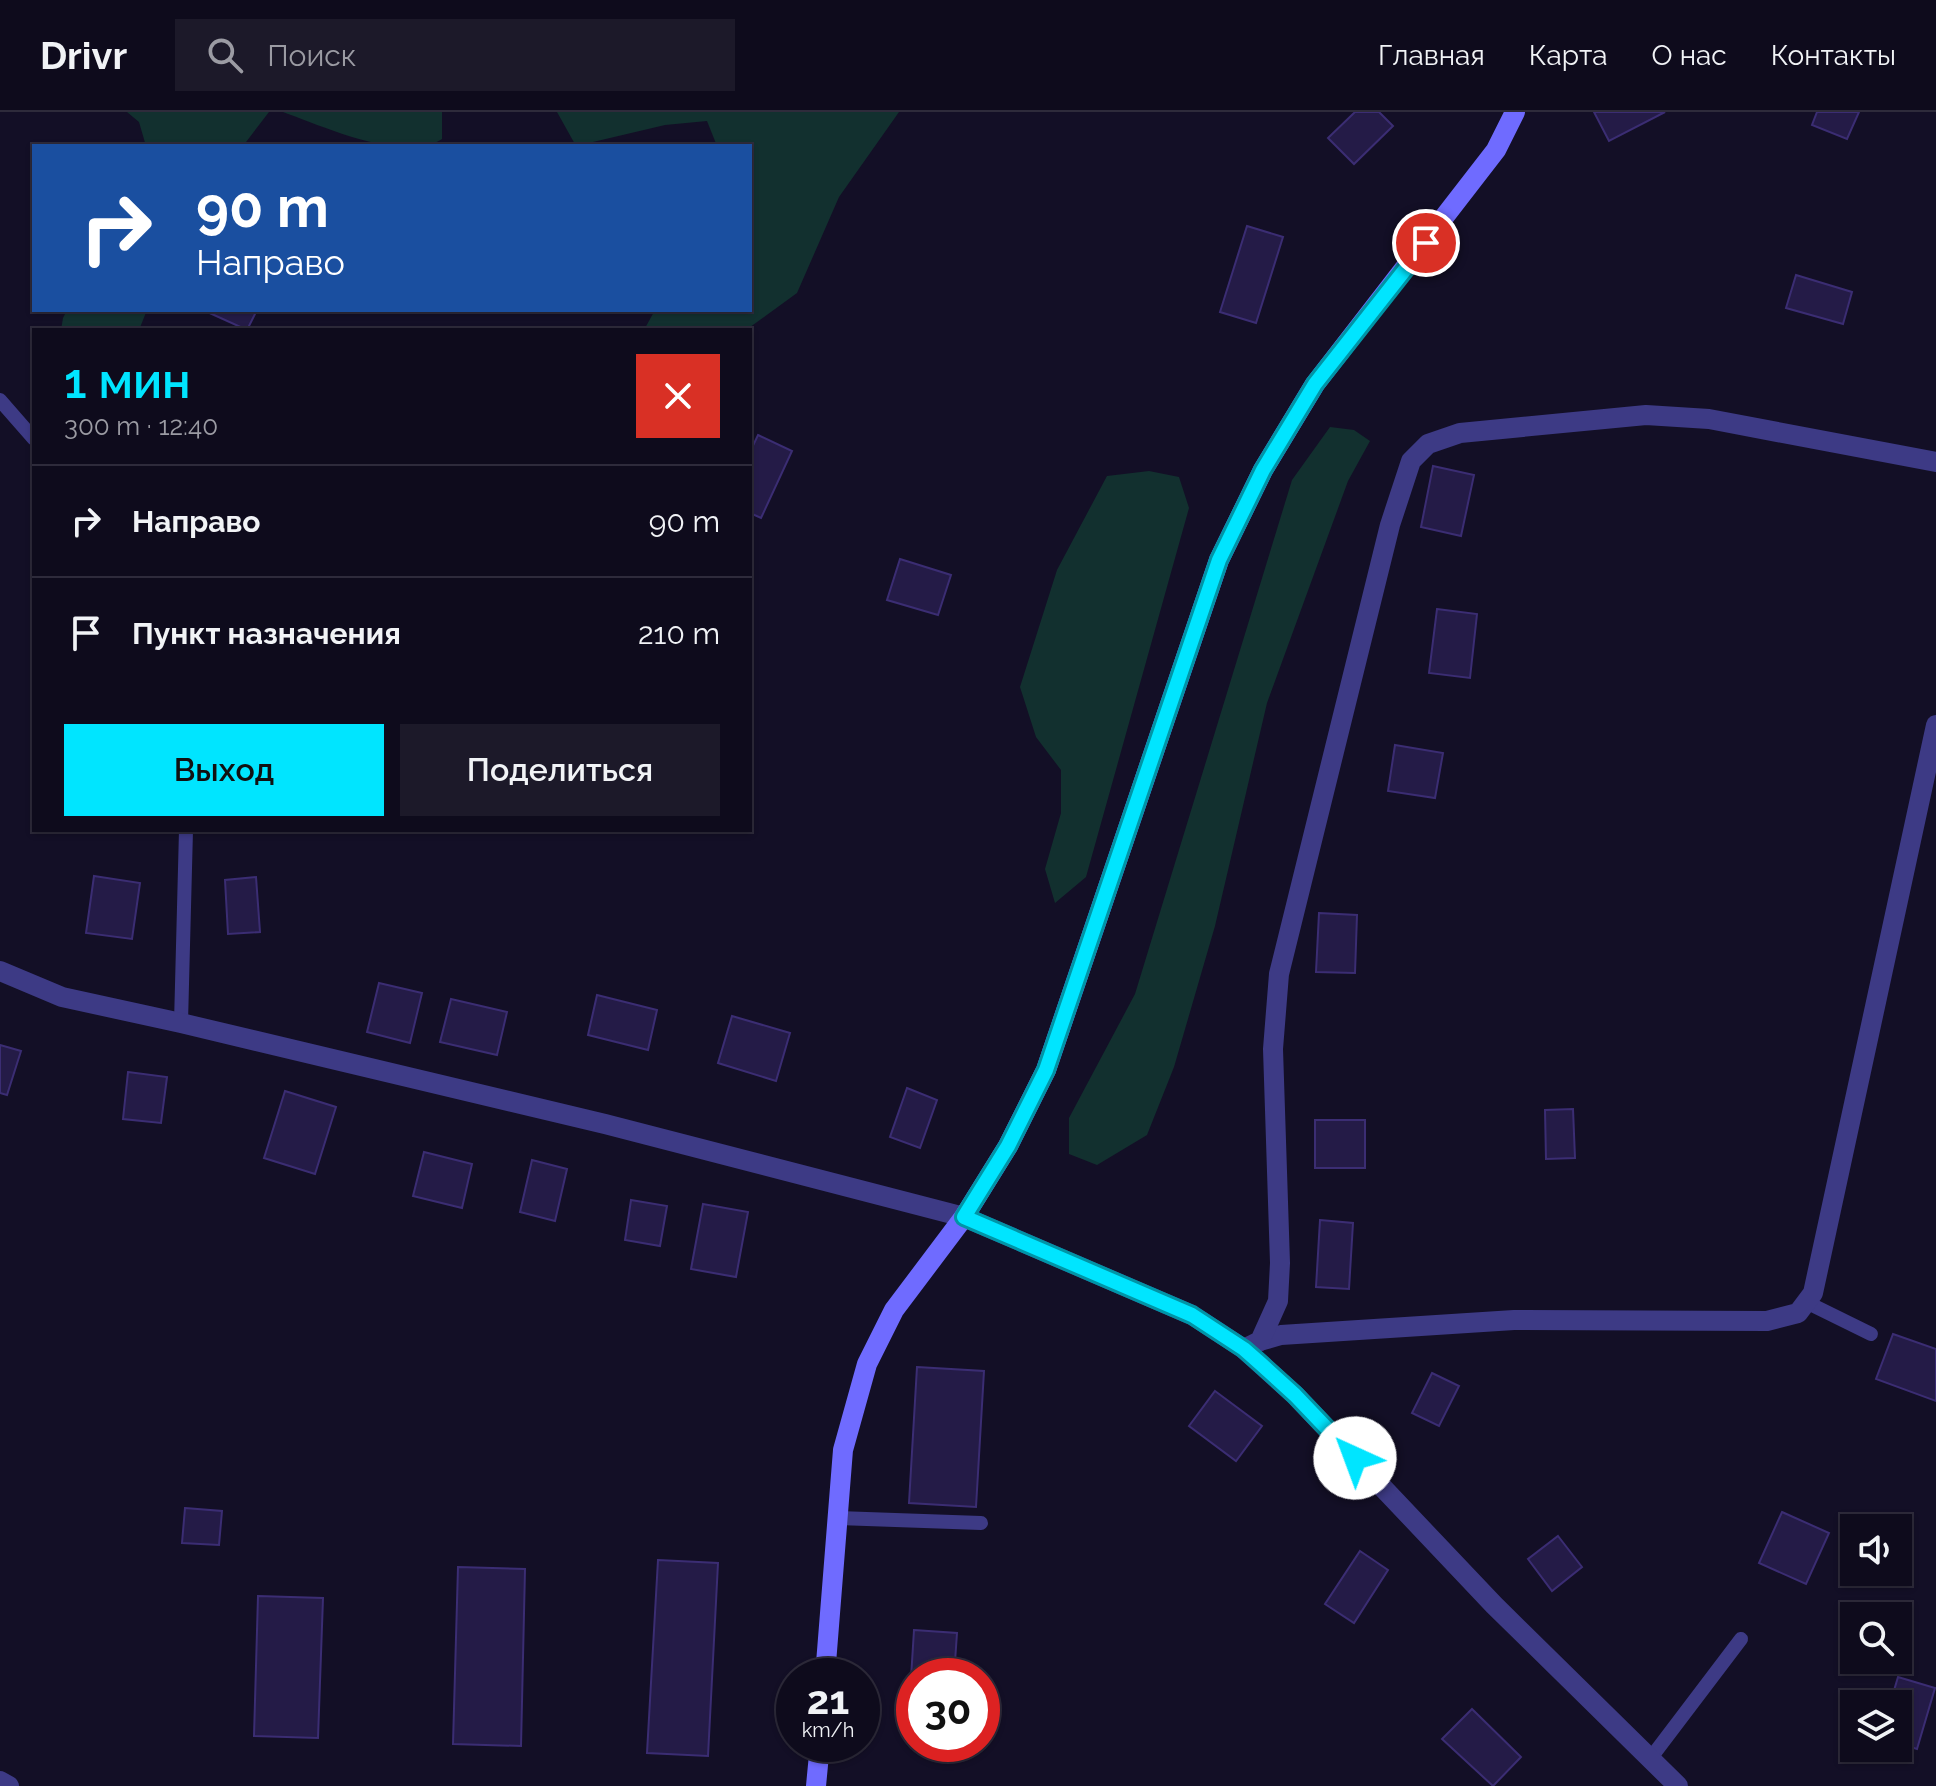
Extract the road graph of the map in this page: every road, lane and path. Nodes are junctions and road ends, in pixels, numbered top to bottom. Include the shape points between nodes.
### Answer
1 (1515, 112) edge
2 (0, 400) edge
3 (32, 437) edge
4 (1936, 462) edge
5 (1936, 725) edge
6 (186, 832) edge
7 (0, 971) edge
8 (181, 1023) junction
9 (964, 1217) junction
10 (1806, 1302) junction
11 (1871, 1334) dead end
12 (1252, 1345) junction
13 (838, 1518) junction
14 (981, 1523) dead end
15 (1741, 1639) dead end
16 (826, 1658) edge
17 (1650, 1759) junction
18 (818, 1762) edge
19 (0, 1781) edge
20 (9, 1786) edge
21 (816, 1786) edge
22 (1678, 1786) edge

1 - 9 main road via 1496,150 1315,384 1263,470 1219,560 1046,1070
2 - 3 lane
4 - 12 street via 1709,419 1646,415 1460,433 1428,444 1411,461 1390,525 1279,974 1273,1049 1278,1301
5 - 10 street via 1820,1262
6 - 8 lane
7 - 8 street via 62,997
8 - 9 street
9 - 12 street
9 - 13 main road via 894,1310 867,1364 843,1450
10 - 11 lane
10 - 12 street via 1798,1313 1767,1321 1514,1320 1294,1334
12 - 17 street via 1494,1605
13 - 14 lane
13 - 16 main road
15 - 17 lane
17 - 22 street
18 - 21 main road
19 - 20 street

